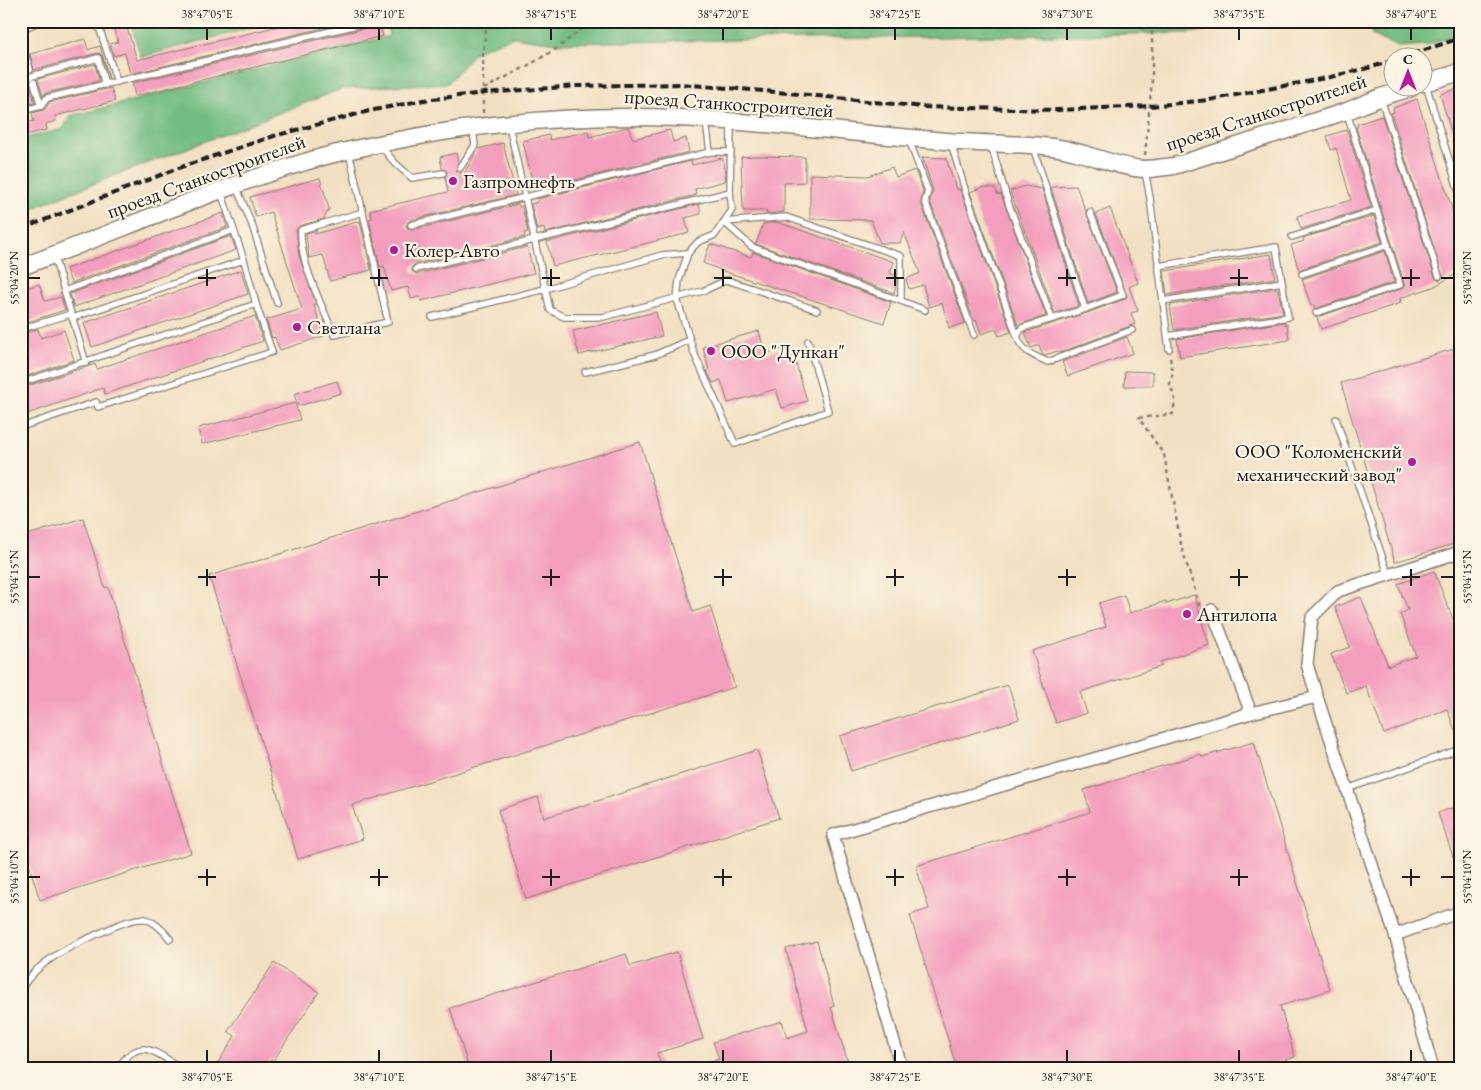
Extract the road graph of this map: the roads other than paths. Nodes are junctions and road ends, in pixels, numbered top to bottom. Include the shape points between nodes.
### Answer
1 (34, 21) edge
2 (97, 21) edge
3 (374, 21) edge
4 (21, 26) edge
5 (21, 42) edge
6 (30, 69) dead end
7 (1460, 72) edge
8 (21, 79) edge
9 (1434, 80) edge
10 (34, 82) dead end
11 (117, 82) junction
12 (105, 85) junction
13 (1384, 96) edge
14 (1380, 97) junction
15 (1425, 98) edge
16 (41, 106) junction
17 (21, 111) edge
18 (1347, 111) junction
19 (705, 119) junction
20 (732, 121) junction
21 (509, 123) junction
22 (478, 127) junction
23 (908, 138) junction
24 (950, 141) junction
25 (990, 143) junction
26 (379, 144) junction
27 (1032, 144) junction
28 (348, 150) junction
29 (710, 152) junction
30 (731, 152) junction
31 (460, 168) dead end
32 (1145, 169) junction
33 (444, 173) dead end
34 (227, 187) junction
35 (730, 192) junction
36 (1460, 194) edge
37 (525, 197) junction
38 (1377, 210) junction
39 (363, 212) junction
40 (1090, 212) dead end
41 (724, 222) junction
42 (410, 226) dead end
43 (234, 230) junction
44 (1292, 237) dead end
45 (535, 239) junction
46 (1388, 245) junction
47 (688, 253) junction
48 (54, 255) junction
49 (244, 260) junction
50 (1158, 266) junction
51 (21, 267) edge
52 (416, 269) dead end
53 (1302, 274) dead end
54 (1440, 276) dead end
55 (1282, 282) junction
56 (545, 289) junction
57 (64, 291) junction
58 (677, 299) junction
59 (901, 301) junction
60 (1163, 301) junction
61 (277, 303) dead end
62 (256, 304) junction
63 (1085, 309) junction
64 (817, 310) dead end
65 (925, 310) dead end
66 (1316, 313) dead end
67 (72, 316) junction
68 (432, 317) dead end
69 (1052, 319) junction
70 (21, 329) edge
71 (1132, 330) dead end
72 (974, 335) dead end
73 (1017, 336) junction
74 (1168, 336) junction
75 (689, 340) junction
76 (808, 341) dead end
77 (1169, 349) road end
78 (86, 363) junction
79 (585, 372) dead end
80 (21, 383) edge
81 (1336, 419) dead end
82 (21, 426) edge
83 (1460, 552) edge
84 (1388, 574) junction
85 (1212, 610) road end
86 (1317, 697) junction
87 (1251, 713) junction
88 (1460, 749) edge
89 (1347, 789) junction
90 (1460, 912) edge
91 (1395, 935) junction
92 (170, 939) dead end
93 (21, 989) edge
94 (173, 1063) dead end
95 (117, 1069) edge
96 (902, 1069) edge
97 (1433, 1069) edge

1 - 4 street
2 - 11 lane
3 - 11 lane
5 - 6 lane
7 - 9 main road, проезд Станкостроителей
8 - 12 lane via 98,58
10 - 16 lane
11 - 12 lane
12 - 16 lane via 47,98
13 - 14 main road, проезд Станкостроителей
14 - 18 main road, проезд Станкостроителей
14 - 54 lane
15 - 36 lane
16 - 17 lane
18 - 32 main road, проезд Станкостроителей via 1174,166
18 - 38 lane
19 - 20 main road, проезд Станкостроителей
19 - 21 main road, проезд Станкостроителей via 569,118
19 - 29 lane
20 - 23 main road, проезд Станкостроителей
20 - 30 lane
21 - 22 main road, проезд Станкостроителей
21 - 37 lane
22 - 26 main road, проезд Станкостроителей
22 - 31 lane via 475,145
23 - 24 main road, проезд Станкостроителей
23 - 72 lane via 928,191 926,201
24 - 25 main road, проезд Станкостроителей
24 - 73 lane
25 - 27 main road, проезд Станкостроителей
25 - 69 lane
26 - 28 main road, проезд Станкостроителей
26 - 33 lane via 412,178
27 - 32 main road, проезд Станкостроителей via 1059,147
27 - 63 lane
28 - 34 main road, проезд Станкостроителей
28 - 39 lane
29 - 30 lane
29 - 37 lane
30 - 35 lane
32 - 50 lane
34 - 43 lane
34 - 48 main road, проезд Станкостроителей
34 - 61 lane via 252,225
35 - 41 lane via 732,210
35 - 45 lane
37 - 42 lane
37 - 45 lane
38 - 44 lane
38 - 46 lane
39 - 39 lane via 388,322 334,335 306,264 300,242 301,230
40 - 63 lane via 1123,295
41 - 47 lane via 715,235 698,242
41 - 59 lane via 752,247
41 - 59 lane via 786,217 901,256
43 - 49 lane
43 - 57 lane
45 - 52 lane
45 - 56 lane
46 - 53 lane
46 - 66 lane via 1400,285
47 - 56 lane via 662,255
47 - 58 lane
48 - 51 main road, проезд Станкостроителей
48 - 57 lane
49 - 62 lane
49 - 67 lane
50 - 55 lane via 1276,247
50 - 60 lane
55 - 60 lane
55 - 74 lane via 1288,317
56 - 58 lane via 550,310 564,317 603,317
56 - 68 lane
57 - 67 lane
58 - 64 lane via 726,280
58 - 75 lane
59 - 65 lane
60 - 74 lane
62 - 78 lane
62 - 82 lane via 272,352 98,407 96,402
63 - 69 lane
67 - 70 lane
67 - 78 lane
69 - 73 lane via 1022,328
71 - 73 lane via 1048,362 1020,346
74 - 77 lane
75 - 76 lane via 735,444 828,411
75 - 79 lane via 655,355
78 - 80 lane
81 - 84 lane
83 - 84 street
84 - 86 street via 1338,591 1312,617 1307,664
85 - 87 street
86 - 87 street
86 - 89 street
87 - 96 street via 833,836
88 - 89 lane
89 - 91 street
90 - 91 street
91 - 97 street
92 - 93 lane via 163,929 140,918 121,924 84,939 52,958 28,978
94 - 95 lane via 158,1053 138,1049 130,1052

